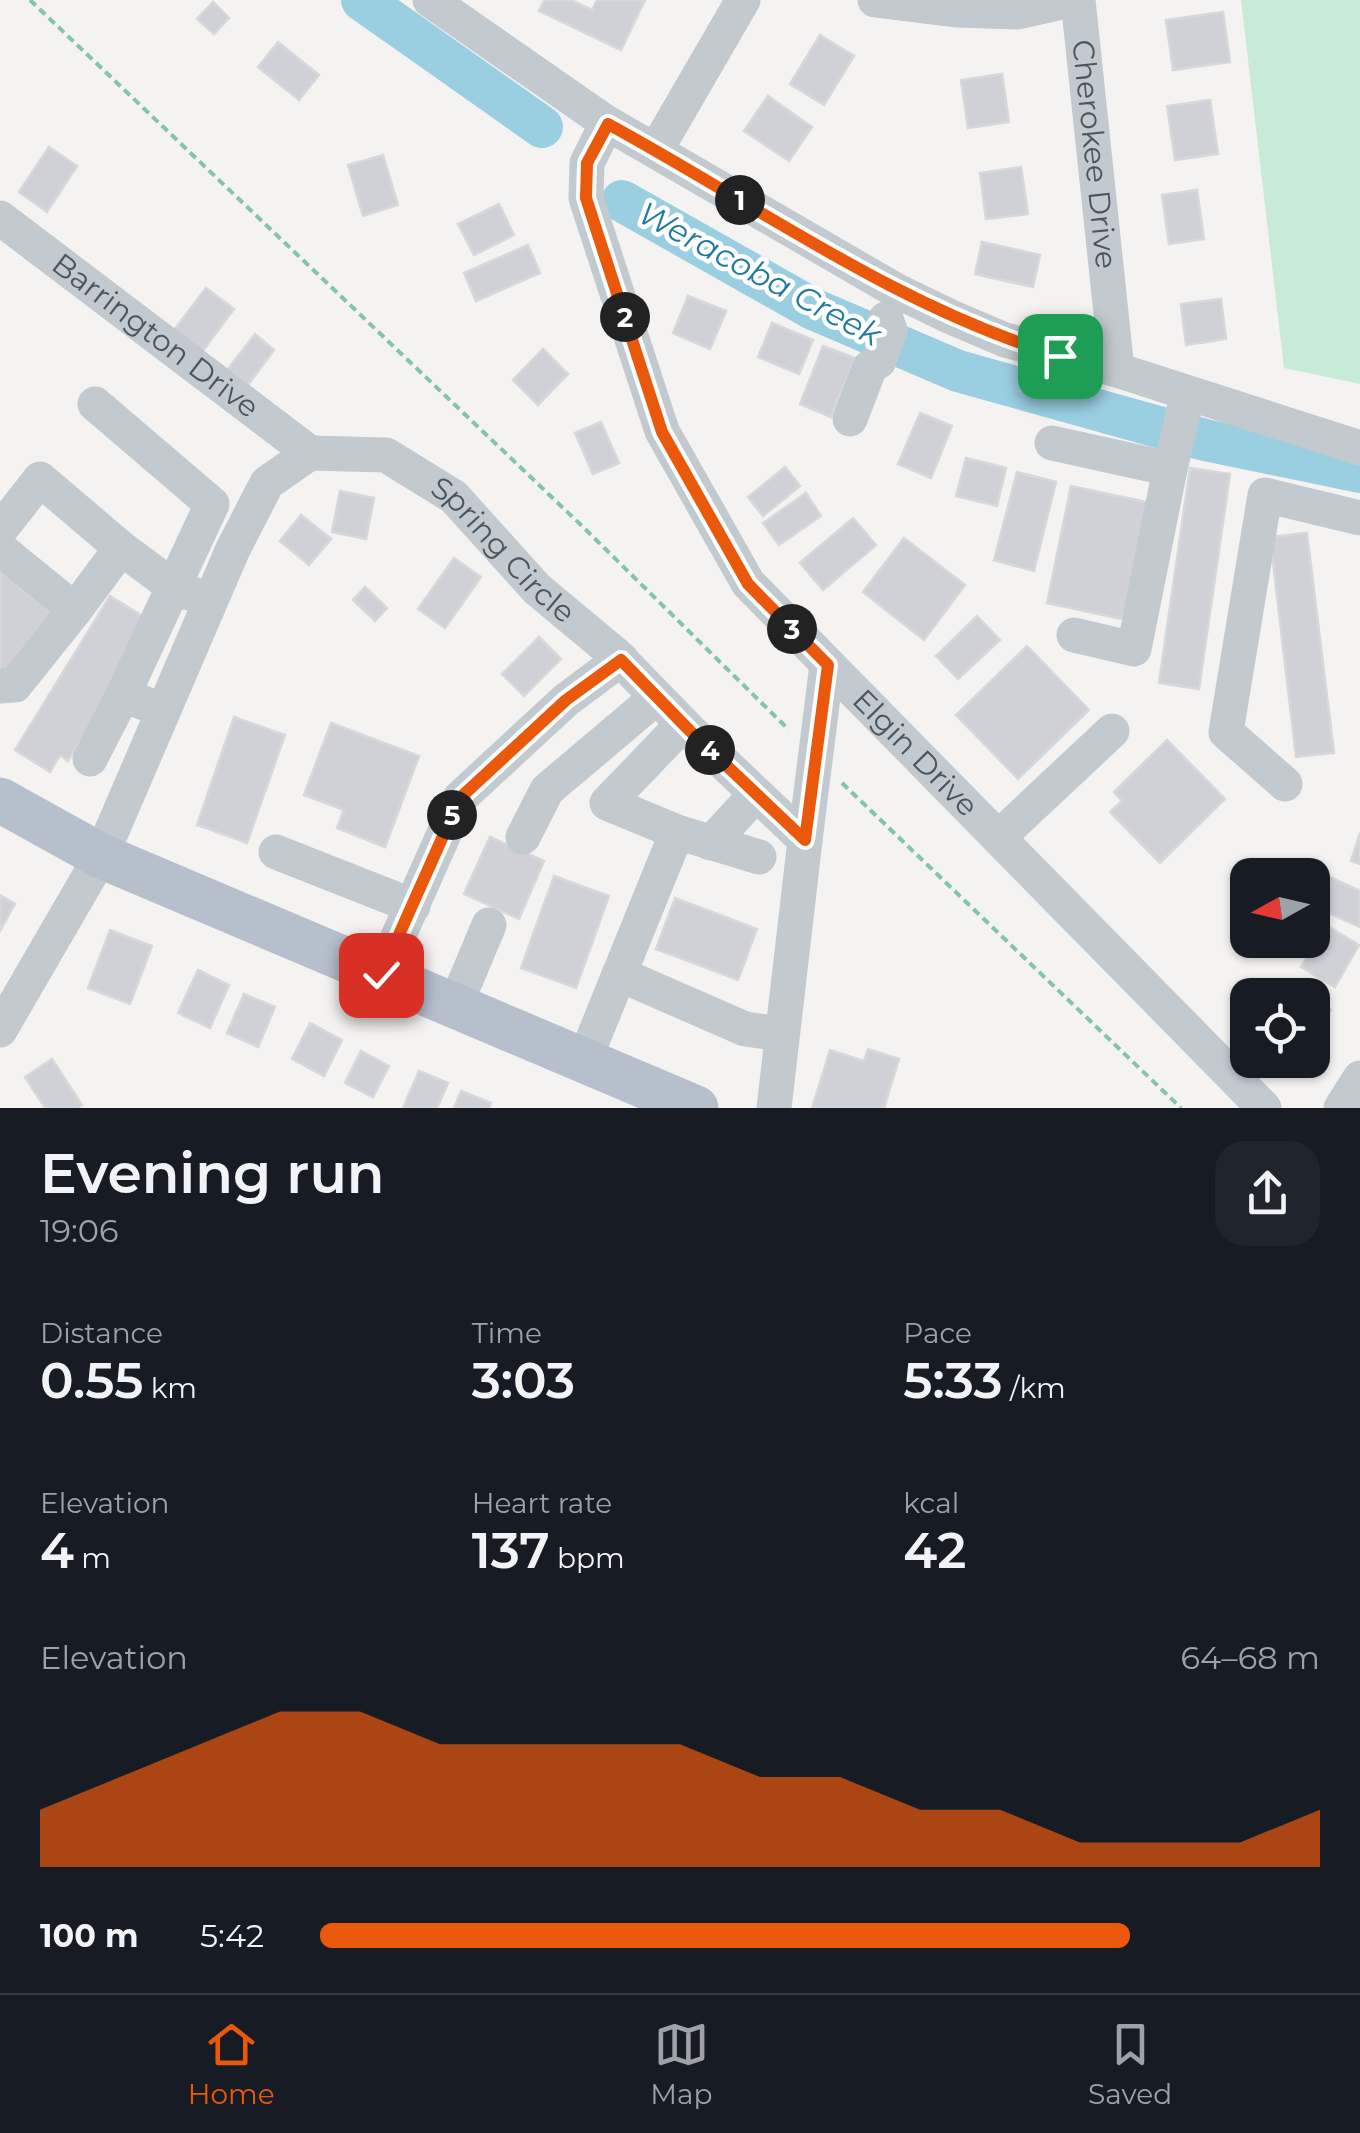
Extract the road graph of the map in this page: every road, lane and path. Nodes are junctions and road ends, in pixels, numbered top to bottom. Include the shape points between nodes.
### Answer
1 (30, 0) edge
2 (430, 0) edge
3 (743, 0) edge
4 (874, 0) edge
5 (1075, 0) edge
6 (608, 124) junction
7 (656, 150) junction
8 (0, 218) edge
9 (892, 305) junction
10 (1117, 370) junction
11 (95, 404) dead end
12 (850, 419) dead end
13 (1179, 431) junction
14 (1052, 443) dead end
15 (1360, 448) edge
16 (310, 454) junction
17 (1360, 518) edge
18 (0, 530) edge
19 (121, 548) junction
20 (0, 549) edge
21 (175, 588) junction
22 (212, 600) junction
23 (75, 610) junction
24 (1074, 635) dead end
25 (621, 660) junction
26 (828, 665) junction
27 (0, 686) edge
28 (122, 695) junction
29 (657, 697) junction
30 (164, 710) junction
31 (682, 724) junction
32 (1112, 731) dead end
33 (816, 757) junction
34 (90, 759) dead end
35 (1285, 784) dead end
36 (756, 794) junction
37 (0, 800) edge
38 (676, 832) junction
39 (522, 837) dead end
40 (999, 837) junction
41 (805, 840) junction
42 (711, 843) junction
43 (276, 852) dead end
44 (102, 856) junction
45 (759, 858) dead end
46 (413, 906) junction
47 (489, 925) dead end
48 (619, 974) junction
49 (381, 975) junction
50 (455, 1006) junction
51 (0, 1030) edge
52 (782, 1034) junction
53 (584, 1061) junction
54 (1360, 1078) edge
55 (696, 1108) edge
56 (774, 1108) edge
57 (1181, 1108) edge
58 (1264, 1108) edge
59 (1341, 1108) edge

1 - 33 path
2 - 6 street
3 - 7 street
4 - 5 street via 1018,12
5 - 10 street, Cherokee Drive
6 - 7 street
6 - 26 street, Elgin Drive via 587,163 586,198 662,432 748,584
7 - 9 street
8 - 16 street, Barrington Drive
9 - 10 street
9 - 12 street via 877,323 866,355 870,367
10 - 13 street
11 - 21 street via 212,504
13 - 14 street
13 - 15 street
13 - 24 street via 1134,649
16 - 22 street via 267,482
16 - 25 street, Spring Circle via 386,454 454,497 536,589
17 - 35 street via 1266,495 1226,732
18 - 19 street via 40,479
19 - 21 street
19 - 23 street
20 - 23 street
21 - 22 street
21 - 28 street
22 - 30 street
23 - 27 street via 15,685
25 - 29 street, Spring Circle
25 - 46 street via 566,700 460,798
26 - 33 street
26 - 40 street, Elgin Drive
28 - 30 street
28 - 34 street
29 - 31 street, Spring Circle
29 - 39 street via 547,790
30 - 44 street
31 - 36 street, Spring Circle
31 - 38 street via 607,803
32 - 40 street
33 - 41 street
33 - 57 path
36 - 41 street, Spring Circle
36 - 42 street
37 - 44 main road
38 - 42 street
38 - 48 street
40 - 58 street, Elgin Drive
41 - 52 street
42 - 45 street
43 - 46 street
44 - 49 main road
44 - 51 street
46 - 49 street
47 - 50 street
48 - 52 street via 745,1029
48 - 53 street
49 - 50 main road
50 - 53 main road
52 - 56 street
53 - 55 main road
54 - 59 street

